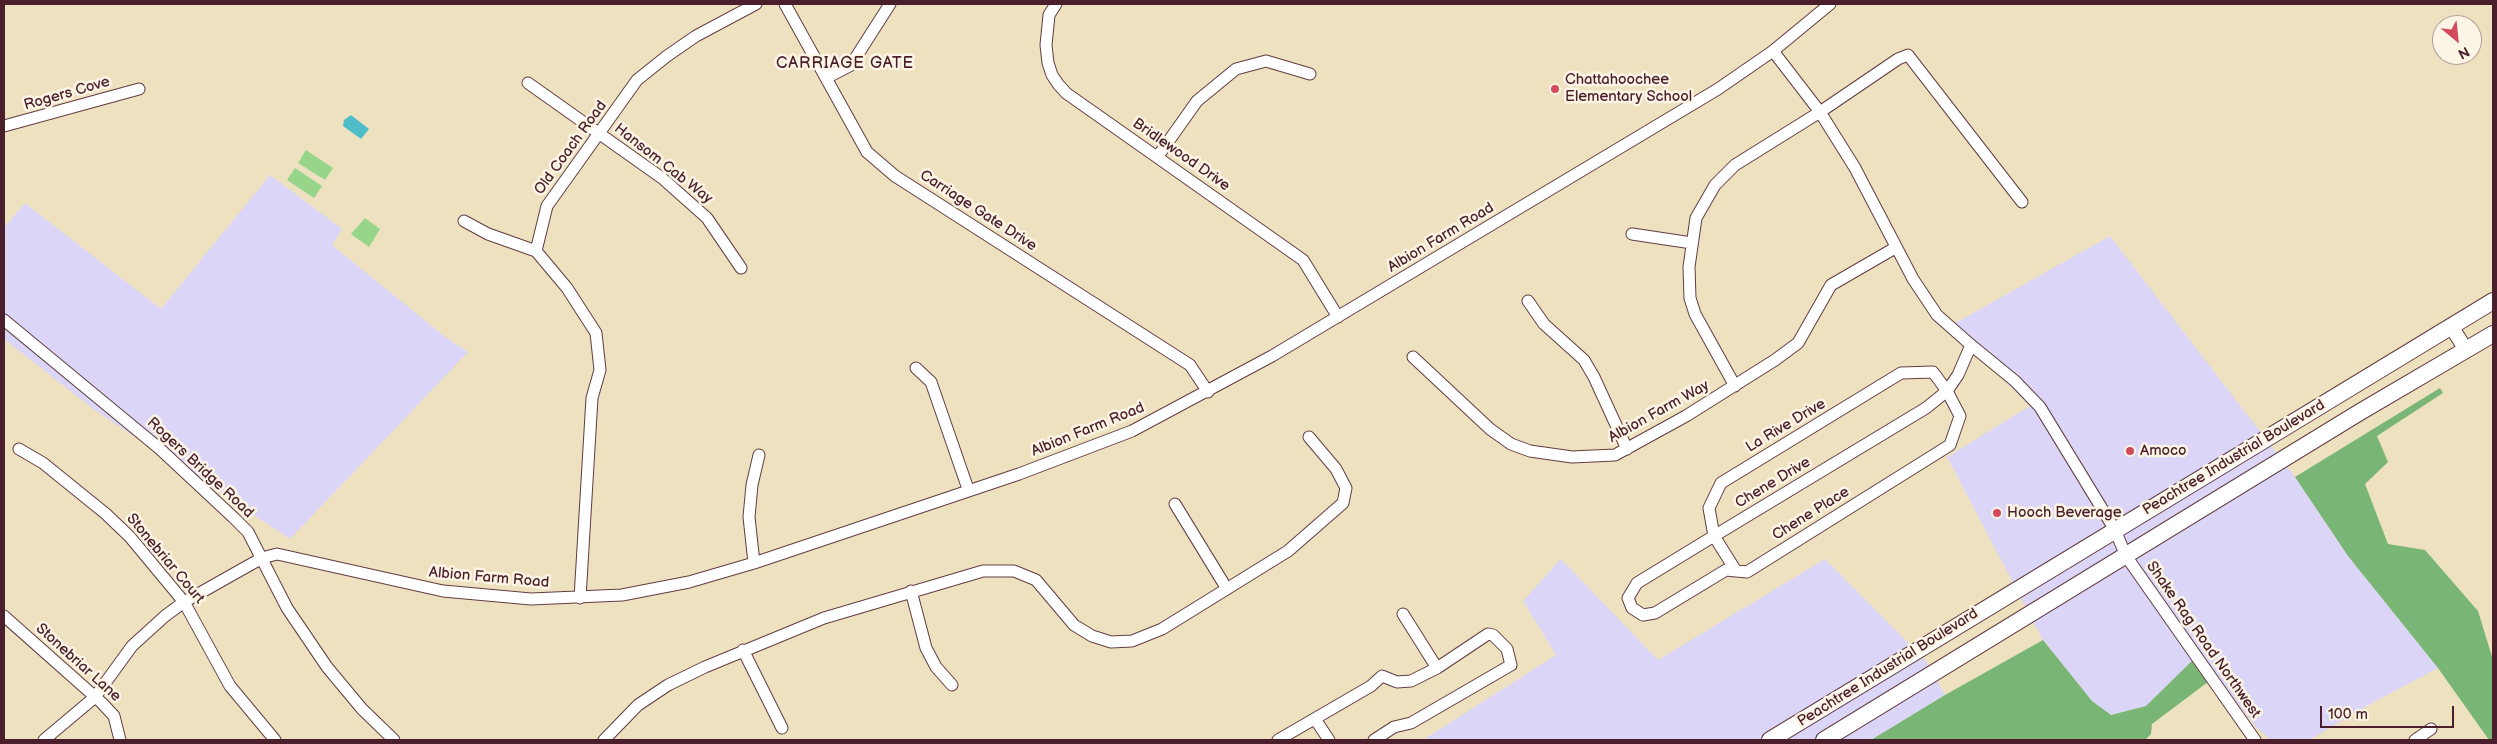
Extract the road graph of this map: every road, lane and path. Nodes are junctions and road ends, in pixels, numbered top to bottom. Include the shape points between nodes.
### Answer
1 (756, 4) edge
2 (785, 4) edge
3 (890, 4) edge
4 (1056, 4) edge
5 (1830, 4) edge
6 (1773, 52) junction
7 (1310, 74) dead end
8 (826, 78) junction
9 (528, 83) dead end
10 (139, 89) dead end
11 (1820, 112) junction
12 (4, 126) edge
13 (601, 134) junction
14 (1158, 156) junction
15 (2022, 202) dead end
16 (464, 221) dead end
17 (1632, 234) dead end
18 (1692, 244) junction
19 (1895, 248) junction
20 (536, 251) junction
21 (741, 268) dead end
22 (1528, 301) dead end
23 (2493, 301) edge
24 (1338, 317) junction
25 (4, 320) edge
26 (2451, 326) junction
27 (2493, 334) edge
28 (1970, 346) junction
29 (2466, 350) junction
30 (1413, 357) dead end
31 (916, 368) dead end
32 (1735, 386) junction
33 (1947, 391) junction
34 (1208, 392) junction
35 (1308, 437) dead end
36 (18, 449) dead end
37 (1627, 449) junction
38 (759, 455) dead end
39 (968, 490) junction
40 (1175, 504) dead end
41 (2115, 530) junction
42 (1714, 536) junction
43 (2126, 556) junction
44 (262, 558) junction
45 (754, 562) junction
46 (1736, 571) junction
47 (1227, 589) junction
48 (911, 591) junction
49 (580, 598) junction
50 (184, 602) junction
51 (1632, 608) joint
52 (1403, 614) dead end
53 (4, 616) edge
54 (743, 650) junction
55 (1437, 668) junction
56 (952, 685) dead end
57 (95, 697) junction
58 (1315, 718) junction
59 (782, 728) dead end
60 (2431, 729) dead end
61 (44, 740) edge
62 (120, 740) edge
63 (275, 740) edge
64 (394, 740) edge
65 (604, 740) edge
66 (1278, 740) edge
67 (1329, 740) edge
68 (1374, 740) edge
69 (1770, 740) edge
70 (1824, 740) edge
71 (2255, 740) edge
72 (2415, 740) edge

1 - 13 street, Old Coach Road via 666,56 638,80
2 - 8 street, Carriage Gate Drive
3 - 8 street via 851,65
4 - 14 street, Bridlewood Drive via 1046,26 1052,76 1066,93
5 - 6 street, Albion Farm Road
6 - 11 street, Shake Rag Road Northwest
6 - 24 street, Albion Farm Road via 1718,90
7 - 14 street via 1266,61 1236,69 1197,101
8 - 34 street, Carriage Gate Drive via 867,152 895,176 1190,365
9 - 13 street, Hansom Cab Way
10 - 12 street, Rogers Cove
11 - 15 street via 1908,55
11 - 18 street via 1735,165 1715,185 1696,218
11 - 19 street, Shake Rag Road Northwest via 1854,168
13 - 20 street, Old Coach Road via 547,206
13 - 21 street, Hansom Cab Way via 662,178 707,218
14 - 24 street, Bridlewood Drive via 1303,260
16 - 20 street via 488,234
17 - 18 street
18 - 32 street via 1690,298 1695,314
19 - 28 street, Shake Rag Road Northwest via 1937,315
19 - 32 street, Albion Farm Way via 1832,285 1798,343
20 - 49 street via 567,288 596,333 600,370 592,398
22 - 37 street via 1544,324 1584,360
23 - 26 highway, Peachtree Industrial Boulevard
24 - 34 street, Albion Farm Road
25 - 44 street, Rogers Bridge Road via 184,470 248,532
26 - 29 main road
26 - 41 highway, Peachtree Industrial Boulevard
27 - 29 highway, Peachtree Industrial Boulevard
28 - 33 street, Chene Drive via 1958,375
28 - 41 street, Shake Rag Road Northwest via 2015,381 2040,407
29 - 43 highway, Peachtree Industrial Boulevard
30 - 37 street, Albion Farm Way via 1490,430 1511,444 1530,451 1572,457 1615,456
31 - 39 street via 931,382
32 - 37 street, Albion Farm Way
33 - 42 street, Chene Drive via 1926,408
33 - 42 street, La Rive Drive via 1933,372 1902,373 1722,483 1709,508
33 - 46 street, Chene Place via 1960,416 1950,445 1748,572
34 - 39 street, Albion Farm Road via 1132,431
35 - 47 street via 1336,468 1346,488 1343,503 1288,551
36 - 50 street, Stonebriar Court via 43,463 106,514 130,537
38 - 45 street via 749,518
39 - 45 street, Albion Farm Road
40 - 47 street
41 - 43 street, Shake Rag Road Northwest
41 - 69 highway, Peachtree Industrial Boulevard
42 - 46 street, La Rive Drive
42 - 51 street, Chene Drive via 1637,582 1628,598
43 - 70 highway, Peachtree Industrial Boulevard
43 - 71 street, Shake Rag Road Northwest
44 - 49 street, Albion Farm Road via 277,554 442,591 531,599
44 - 50 street
44 - 64 street, Rogers Bridge Road via 287,608 327,667 362,709
45 - 49 street, Albion Farm Road via 689,582 622,595
46 - 51 street, Chene Place via 1726,570 1655,613 1643,615
47 - 48 street via 1162,629 1132,641 1111,642 1074,625 1036,580 1014,571 983,572
48 - 54 street via 824,618
48 - 56 street via 926,648 936,667
50 - 57 street via 132,646
50 - 63 street, Stonebriar Court via 230,686
52 - 55 street
53 - 57 street, Stonebriar Lane
54 - 59 street
54 - 65 street via 668,685 638,705
55 - 58 street via 1411,682 1397,682 1382,676 1371,686
55 - 68 street via 1488,634 1507,649 1511,665 1410,724 1394,727
57 - 61 street
57 - 62 street, Stonebriar Lane via 114,716
58 - 66 street
58 - 67 street
60 - 72 street

